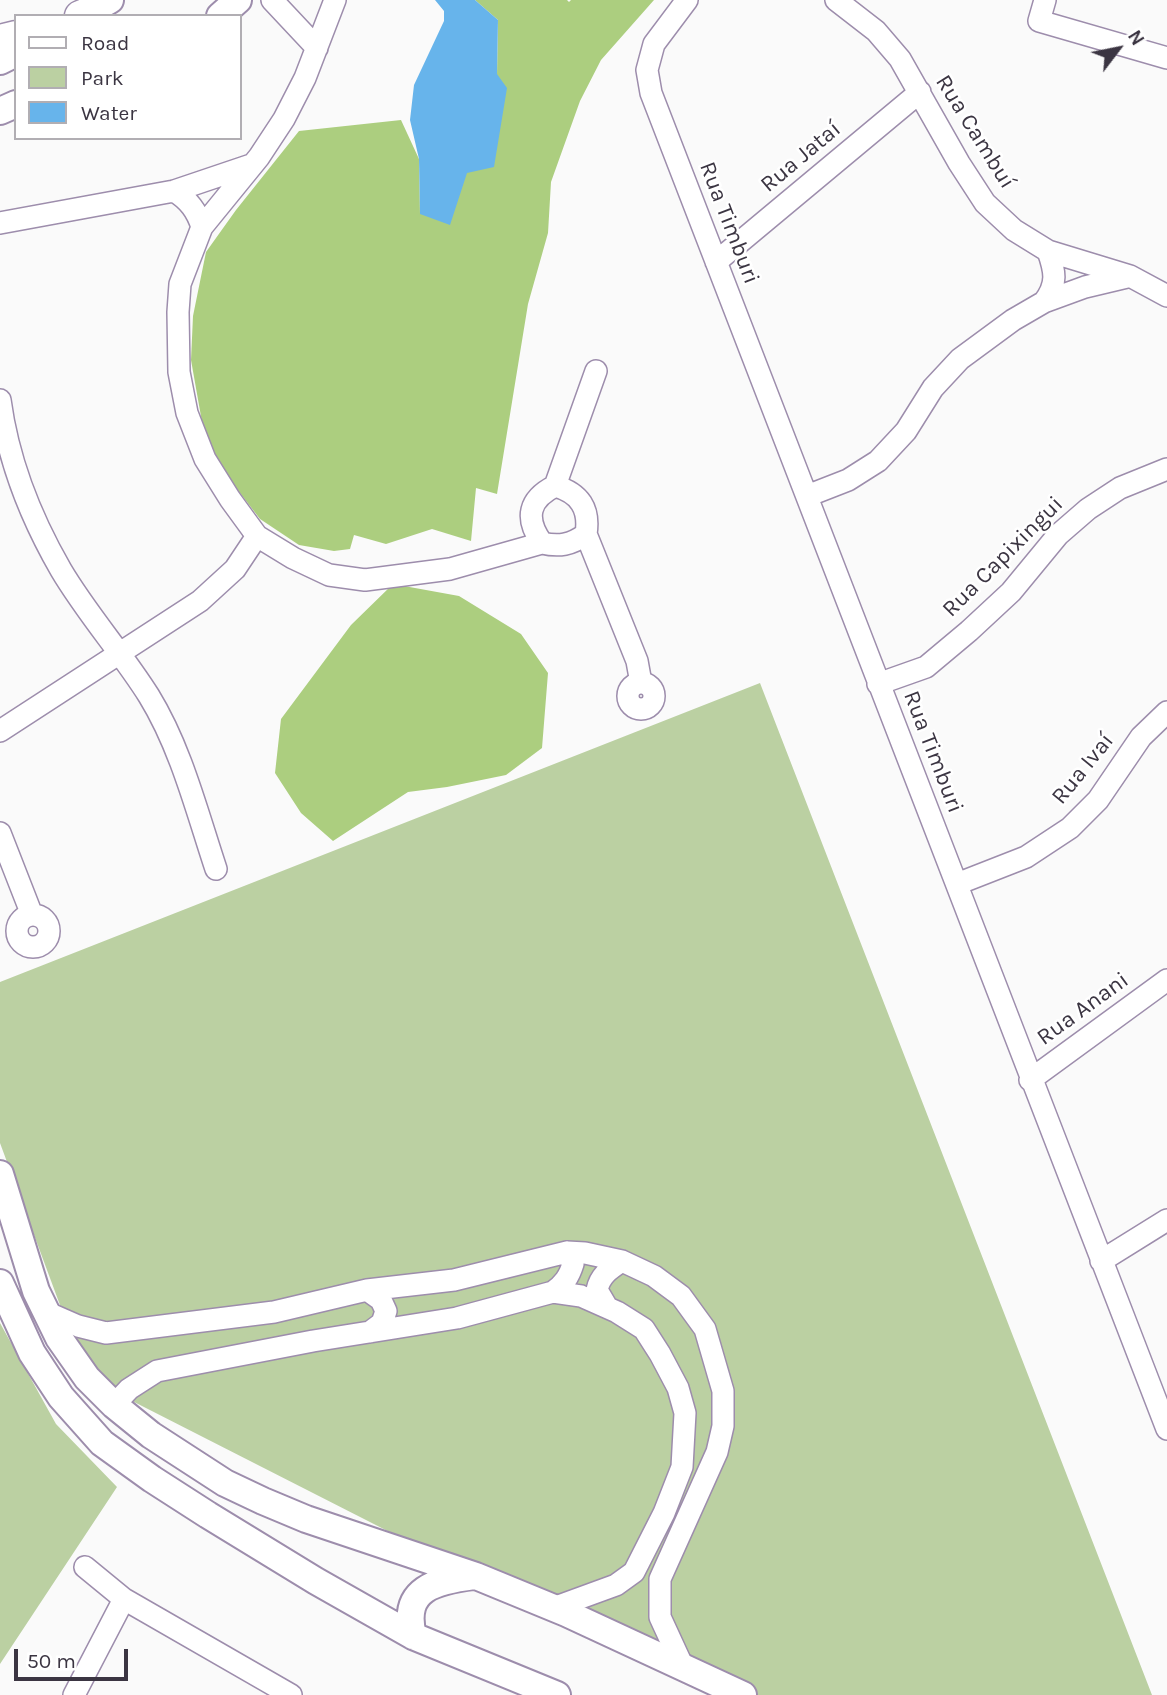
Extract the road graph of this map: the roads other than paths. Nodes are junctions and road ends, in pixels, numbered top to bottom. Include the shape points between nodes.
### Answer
1 (238, 0) edge
2 (272, 0) edge
3 (335, 0) edge
4 (687, 0) edge
5 (836, 0) edge
6 (1045, 0) edge
7 (222, 14) edge
8 (317, 48) junction
9 (1167, 58) edge
10 (920, 92) junction
11 (251, 165) junction
12 (174, 191) junction
13 (0, 222) edge
14 (202, 227) junction
15 (1048, 251) junction
16 (716, 262) junction
17 (1130, 276) junction
18 (1167, 296) edge
19 (1044, 302) junction
20 (596, 371) dead end
21 (0, 400) edge
22 (1167, 469) edge
23 (555, 486) junction
24 (807, 496) junction
25 (586, 534) junction
26 (257, 536) junction
27 (542, 542) junction
28 (120, 655) junction
29 (641, 683) dead end
30 (878, 684) junction
31 (1167, 712) edge
32 (0, 731) edge
33 (0, 832) edge
34 (216, 869) dead end
35 (957, 884) junction
36 (32, 915) dead end
37 (1167, 980) edge
38 (1030, 1080) junction
39 (0, 1174) edge
40 (1167, 1220) edge
41 (567, 1252) junction
42 (622, 1261) junction
43 (1101, 1261) junction
44 (0, 1283) edge
45 (367, 1290) junction
46 (553, 1292) junction
47 (310, 1304) junction
48 (607, 1307) junction
49 (46, 1312) junction
50 (370, 1332) junction
51 (313, 1341) junction
52 (682, 1401) junction
53 (114, 1405) junction
54 (723, 1405) junction
55 (1167, 1429) edge
56 (683, 1445) junction
57 (718, 1452) junction
58 (85, 1567) dead end
59 (476, 1576) junction
60 (124, 1599) junction
61 (554, 1608) junction
62 (414, 1636) junction
63 (682, 1667) junction
64 (277, 1692) edge
65 (549, 1694) edge
66 (74, 1695) edge
67 (743, 1695) edge

1 - 7 main road
2 - 8 street
3 - 8 street
4 - 16 street, Rua Timburi via 654,44 647,70 651,93
5 - 10 street, Rua Cambuí via 876,31
6 - 9 street via 1040,21
8 - 11 street via 284,119
10 - 15 street, Rua Cambuí via 985,203 1014,230
10 - 16 street, Rua Jataí
11 - 12 street
11 - 14 street
12 - 13 street
12 - 14 street via 192,206
14 - 26 street via 180,284 179,372 187,413 205,459
15 - 17 street, Rua Cambuí
15 - 19 street via 1055,273 1053,290
16 - 24 street, Rua Timburi
17 - 18 street, Rua Cambuí
17 - 19 street
19 - 24 street via 960,359 878,461 848,480
20 - 23 street
21 - 28 street via 32,515 62,571
22 - 30 street, Rua Capixingui via 1121,488 1088,509 1058,535 1011,592 926,667
23 - 25 street via 579,497 586,508
23 - 27 street via 534,503 533,531
24 - 30 street, Rua Timburi
25 - 27 street via 565,545
25 - 29 street via 637,662
26 - 27 street via 329,575 365,580 450,569
26 - 28 street via 235,569 200,601
28 - 32 street
28 - 34 street via 150,698 172,744
30 - 35 street, Rua Timburi
31 - 35 street, Rua Ivaí via 1141,737 1098,800 1070,828 1026,857
33 - 36 street
35 - 38 street, Rua Timburi
37 - 38 street, Rua Anani
38 - 43 street, Rua Timburi
39 - 49 main road
40 - 43 street
41 - 42 street
41 - 45 street via 454,1280
41 - 46 street via 573,1264 569,1276
42 - 48 street via 599,1280 597,1290
42 - 54 street via 681,1296 705,1329
43 - 55 street, Rua Timburi
44 - 62 main road via 32,1353 61,1397 102,1443 208,1515
45 - 47 street
45 - 50 street via 381,1300 386,1311 382,1323
46 - 48 street via 581,1296
46 - 50 street via 457,1318
47 - 49 street via 106,1333
47 - 51 street via 298,1323
48 - 52 street via 644,1329
49 - 53 main road via 87,1378
50 - 51 street
51 - 53 street via 157,1371
52 - 54 street via 697,1413
52 - 56 street
53 - 59 main road via 225,1483 306,1519
54 - 57 street
56 - 57 street via 705,1438
56 - 61 street via 678,1478 634,1572 616,1585
57 - 63 street via 660,1579 660,1616
58 - 60 street
59 - 61 main road
59 - 62 main road via 447,1580 417,1596 411,1608
60 - 64 street
60 - 66 street
61 - 63 main road
62 - 65 main road
63 - 67 main road

